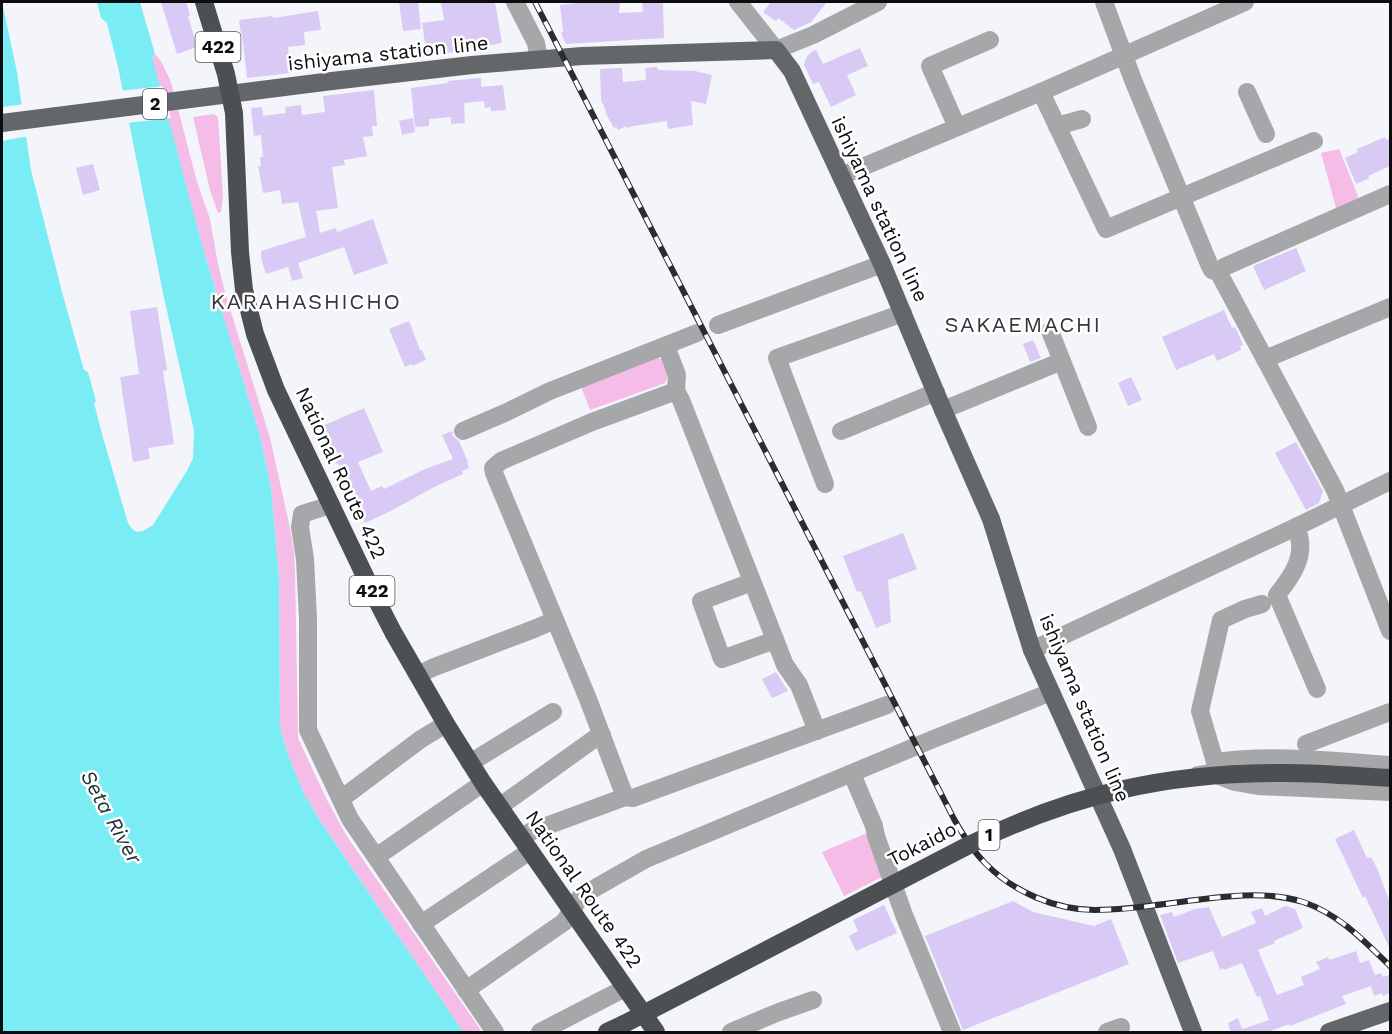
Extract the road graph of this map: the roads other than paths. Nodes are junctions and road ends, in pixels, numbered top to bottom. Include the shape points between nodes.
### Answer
1 (204, 2) edge
2 (515, 2) edge
3 (738, 2) edge
4 (878, 2) edge
5 (1104, 2) edge
6 (1245, 2) edge
7 (990, 40) dead end
8 (776, 50) junction
9 (1124, 55) junction
10 (539, 59) junction
11 (1041, 92) junction
12 (1247, 92) dead end
13 (231, 94) junction
14 (1082, 119) dead end
15 (2, 123) edge
16 (1057, 126) junction
17 (957, 127) junction
18 (1266, 134) dead end
19 (1314, 141) dead end
20 (841, 176) junction
21 (1390, 194) edge
22 (1181, 197) junction
23 (882, 264) junction
24 (1220, 273) junction
25 (1390, 307) edge
26 (903, 313) junction
27 (718, 325) dead end
28 (1050, 331) dead end
29 (697, 333) dead end
30 (666, 346) junction
31 (1265, 359) junction
32 (1062, 361) junction
33 (676, 391) junction
34 (936, 392) junction
35 (943, 410) junction
36 (1088, 427) dead end
37 (463, 431) dead end
38 (841, 431) dead end
39 (1390, 481) edge
40 (825, 484) dead end
41 (331, 504) junction
42 (1341, 506) junction
43 (1296, 527) junction
44 (752, 582) junction
45 (1262, 604) dead end
46 (555, 620) junction
47 (1390, 631) edge
48 (775, 640) junction
49 (1032, 650) junction
50 (418, 675) junction
51 (1317, 689) dead end
52 (1051, 692) junction
53 (887, 705) dead end
54 (553, 712) dead end
55 (1390, 712) edge
56 (446, 724) junction
57 (817, 731) junction
58 (602, 735) junction
59 (1306, 744) dead end
60 (470, 763) junction
61 (1390, 765) edge
62 (1215, 768) junction
63 (852, 774) junction
64 (1390, 778) edge
65 (483, 783) junction
66 (1390, 792) edge
67 (1098, 796) junction
68 (625, 797) junction
69 (341, 799) junction
70 (499, 807) junction
71 (525, 844) junction
72 (376, 857) junction
73 (892, 885) junction
74 (571, 910) junction
75 (421, 924) junction
76 (625, 988) junction
77 (466, 990) junction
78 (813, 1000) dead end
79 (1390, 1011) edge
80 (643, 1014) junction
81 (615, 1028) edge
82 (495, 1032) edge
83 (540, 1032) edge
84 (656, 1032) edge
85 (731, 1032) edge
86 (952, 1032) edge
87 (1193, 1032) edge
88 (1329, 1032) edge

1 - 13 highway, National Route 422 / 422
2 - 10 street via 536,43
3 - 8 street
4 - 8 street
5 - 9 street
6 - 9 street
7 - 17 street via 930,66
8 - 10 main road, ishiyama station line
8 - 20 main road, ishiyama station line via 792,71
9 - 11 street
9 - 22 street
10 - 13 main road, ishiyama station line
11 - 16 street
11 - 17 street
12 - 18 street
13 - 15 main road, 2
13 - 41 highway, National Route 422 / 422 via 240,252 249,313 276,390
14 - 16 street
16 - 22 street via 1106,229
17 - 20 street
19 - 22 street
20 - 23 main road, ishiyama station line
21 - 24 street via 1224,267
22 - 24 street via 1212,270
23 - 26 main road, ishiyama station line
23 - 27 street
24 - 31 street
25 - 31 street
26 - 34 main road, ishiyama station line
26 - 40 street via 777,358
28 - 32 street
29 - 30 street
30 - 33 street via 676,375
30 - 37 street via 550,391
31 - 42 street
32 - 35 street
32 - 36 street
33 - 44 street
33 - 46 street via 592,422 493,468
34 - 35 main road, ishiyama station line
34 - 38 street
35 - 49 main road, ishiyama station line via 991,519
39 - 42 street
41 - 50 highway, National Route 422 / 422 via 393,633
41 - 69 street via 302,513 300,527 308,619 308,730
42 - 43 street
42 - 47 street
43 - 49 street
43 - 51 street via 1301,555 1277,595
44 - 48 street
44 - 48 street via 701,601 722,659
45 - 62 street via 1221,620 1200,711
46 - 50 street
46 - 58 street
48 - 57 street
49 - 52 main road, ishiyama station line
50 - 56 highway, National Route 422 / 422
52 - 63 street
52 - 67 main road, ishiyama station line
53 - 57 street
54 - 60 street
55 - 59 street
56 - 60 highway, National Route 422 / 422
56 - 69 street
57 - 68 street via 633,798
58 - 68 street
58 - 70 street
60 - 65 highway, National Route 422 / 422
61 - 62 street via 1235,759
62 - 66 street via 1235,782 1258,786
62 - 67 street
63 - 73 street via 874,826
63 - 74 street via 646,859 581,896
64 - 81 highway, Tokaido / 1, bridge via 1224,774 1146,783 1068,803 992,833
65 - 70 highway, National Route 422 / 422
65 - 72 street
67 - 73 street via 1019,821
67 - 87 main road, ishiyama station line
68 - 71 street via 530,832
69 - 72 street
70 - 71 highway, National Route 422 / 422
71 - 74 highway, National Route 422 / 422
71 - 75 street
72 - 75 street
73 - 80 street
73 - 86 street
74 - 76 highway, National Route 422 / 422
74 - 77 street via 564,922
75 - 77 street
76 - 80 highway, National Route 422 / 422
76 - 83 street
77 - 82 street
78 - 85 street
79 - 88 main road
80 - 84 highway, National Route 422 / 422

